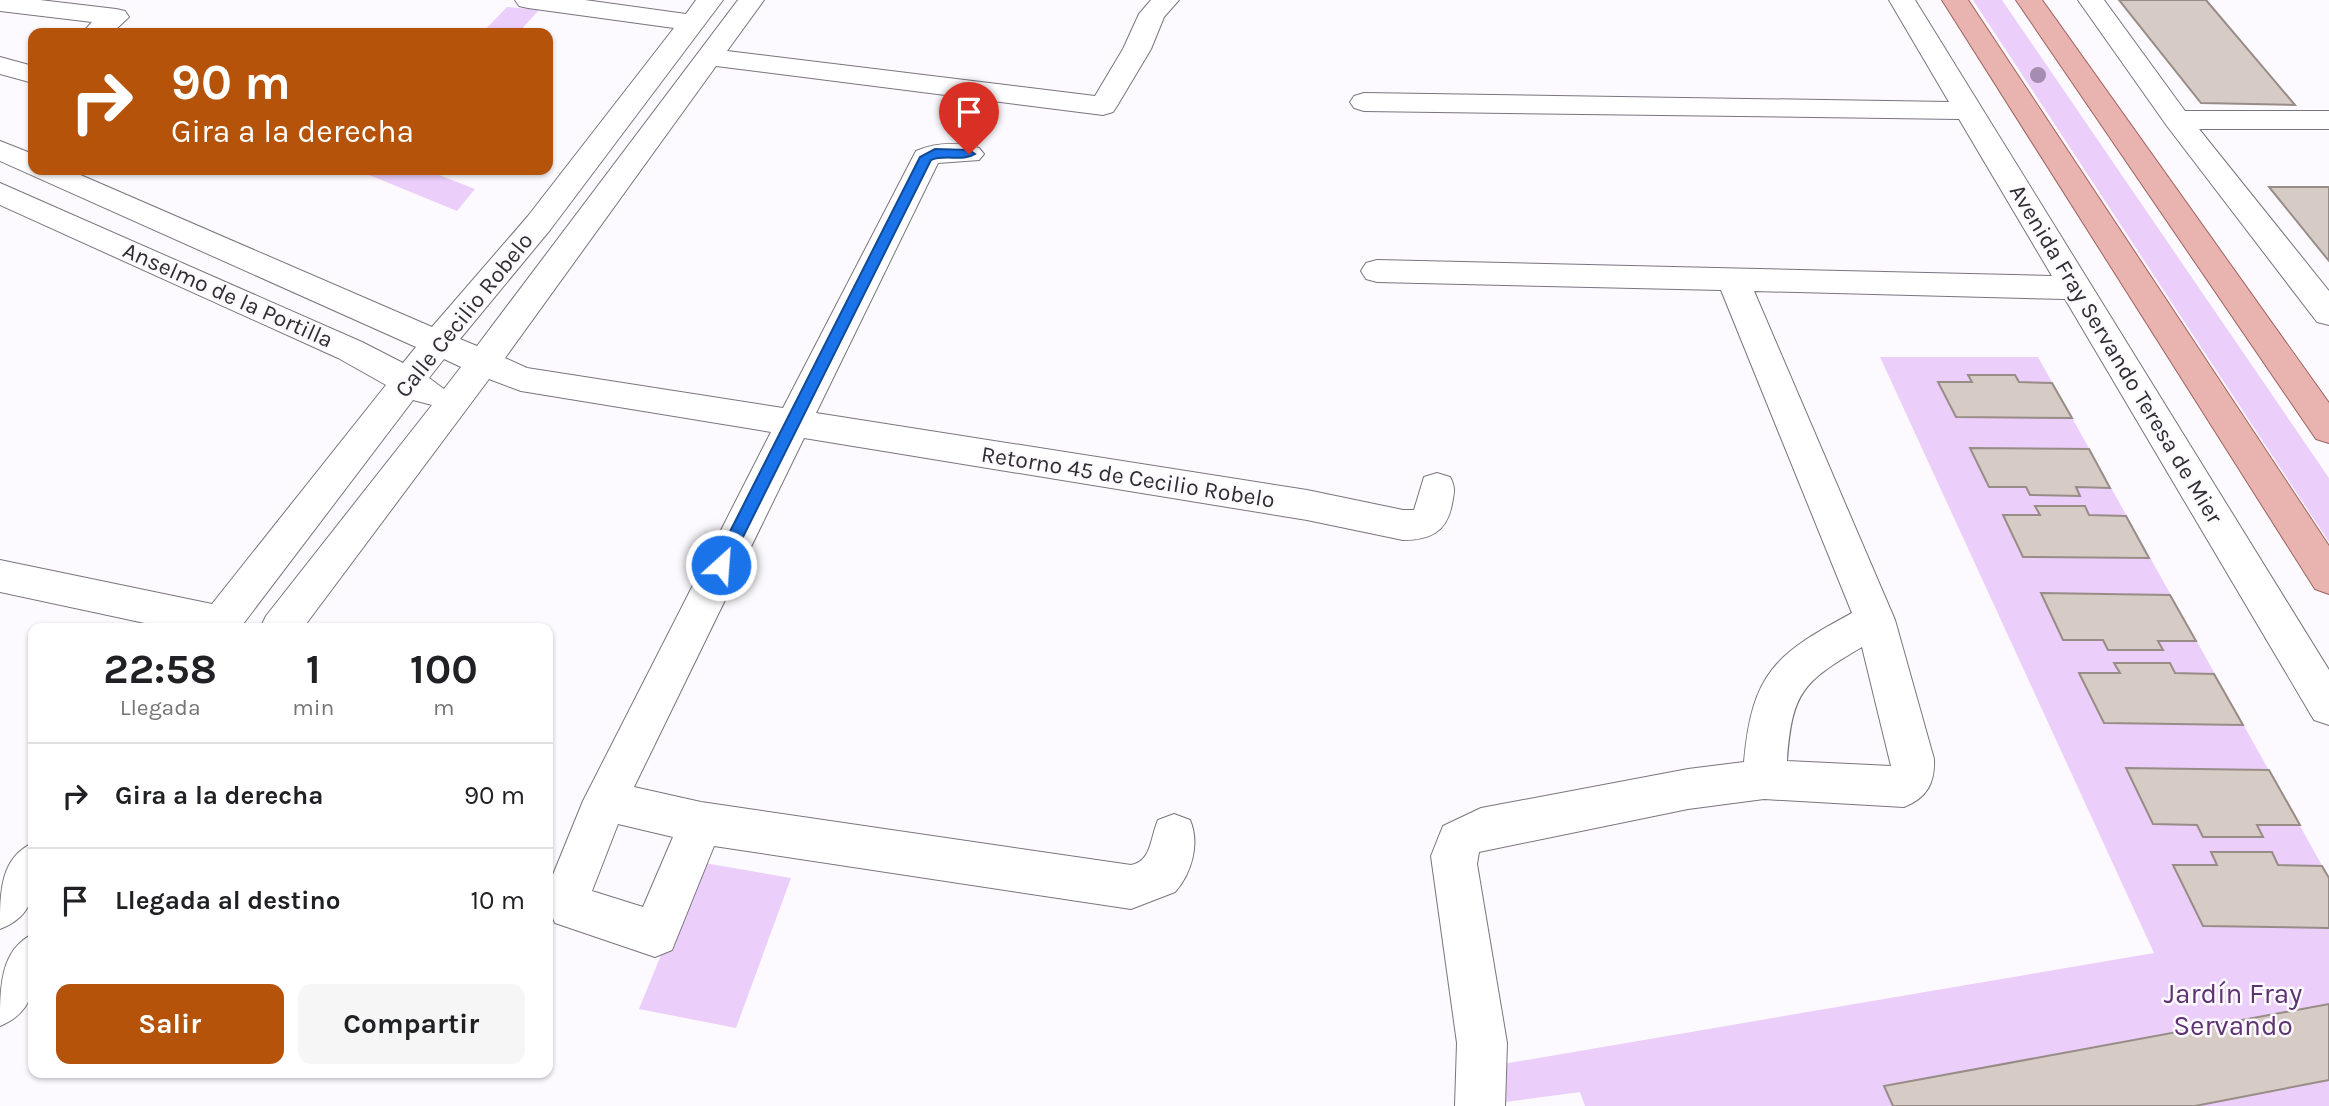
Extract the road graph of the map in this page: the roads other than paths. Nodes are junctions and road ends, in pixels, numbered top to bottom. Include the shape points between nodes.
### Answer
1 (528, 0) edge
2 (751, 0) edge
3 (1166, 0) edge
4 (1902, 0) edge
5 (1955, 0) edge
6 (2029, 0) edge
7 (2091, 0) edge
8 (0, 3) edge
9 (702, 11) edge
10 (102, 28) edge
11 (708, 57) junction
12 (0, 65) edge
13 (28, 73) edge
14 (1364, 102) dead end
15 (1969, 111) junction
16 (2177, 120) junction
17 (2329, 120) edge
18 (2, 153) edge
19 (969, 154) dead end
20 (28, 163) edge
21 (56, 175) edge
22 (0, 193) edge
23 (1377, 271) dead end
24 (1732, 281) junction
25 (2076, 288) junction
26 (2325, 305) edge
27 (439, 341) junction
28 (482, 363) junction
29 (407, 384) junction
30 (452, 404) junction
31 (791, 423) junction
32 (2329, 430) edge
33 (1437, 488) dead end
34 (0, 576) edge
35 (2329, 578) edge
36 (1875, 620) junction
37 (206, 623) edge
38 (221, 623) edge
39 (284, 623) edge
40 (2329, 707) edge
41 (1764, 779) junction
42 (605, 801) junction
43 (701, 823) junction
44 (1174, 835) dead end
45 (28, 871) edge
46 (0, 907) edge
47 (28, 964) edge
48 (0, 1002) edge
49 (1480, 1106) edge

1 - 9 street
2 - 11 street, Calle Cecilio Robelo
3 - 11 street via 1152,14 1103,106
4 - 15 street, Avenida Fray Servando Teresa de Mier
5 - 35 main road
6 - 32 main road
7 - 16 street
8 - 10 street via 116,17
9 - 27 street, Calle Cecilio Robelo via 539,223
11 - 28 street, Calle Cecilio Robelo
12 - 13 street
14 - 15 street
15 - 25 street, Avenida Fray Servando Teresa de Mier
16 - 17 street
16 - 26 street
18 - 20 street
19 - 31 street via 939,152 926,157
21 - 27 street, Anselmo de la Portilla
22 - 29 street, Anselmo de la Portilla via 350,350
23 - 24 street
24 - 25 street
24 - 36 street
25 - 40 street, Avenida Fray Servando Teresa de Mier
27 - 28 street, Anselmo de la Portilla
27 - 29 street, Calle Cecilio Robelo
28 - 30 street, Calle Cecilio Robelo
28 - 31 street, Retorno 45 de Cecilio Robelo via 521,379
29 - 30 street, Anselmo de la Portilla
29 - 38 street, Calle Cecilio Robelo
30 - 39 street, Calle Cecilio Robelo
31 - 33 street, Retorno 45 de Cecilio Robelo via 1307,505 1403,525 1419,525 1431,518
31 - 42 street
34 - 37 street
36 - 41 street via 1827,647 1783,683 1770,727
36 - 41 street via 1912,759 1913,776 1905,788
41 - 49 street via 1494,827 1458,841 1452,851 1482,1043
42 - 43 street
42 - 43 street via 568,902 578,910 655,934
43 - 44 street via 1131,887 1148,885 1163,875
45 - 46 street
47 - 48 street

